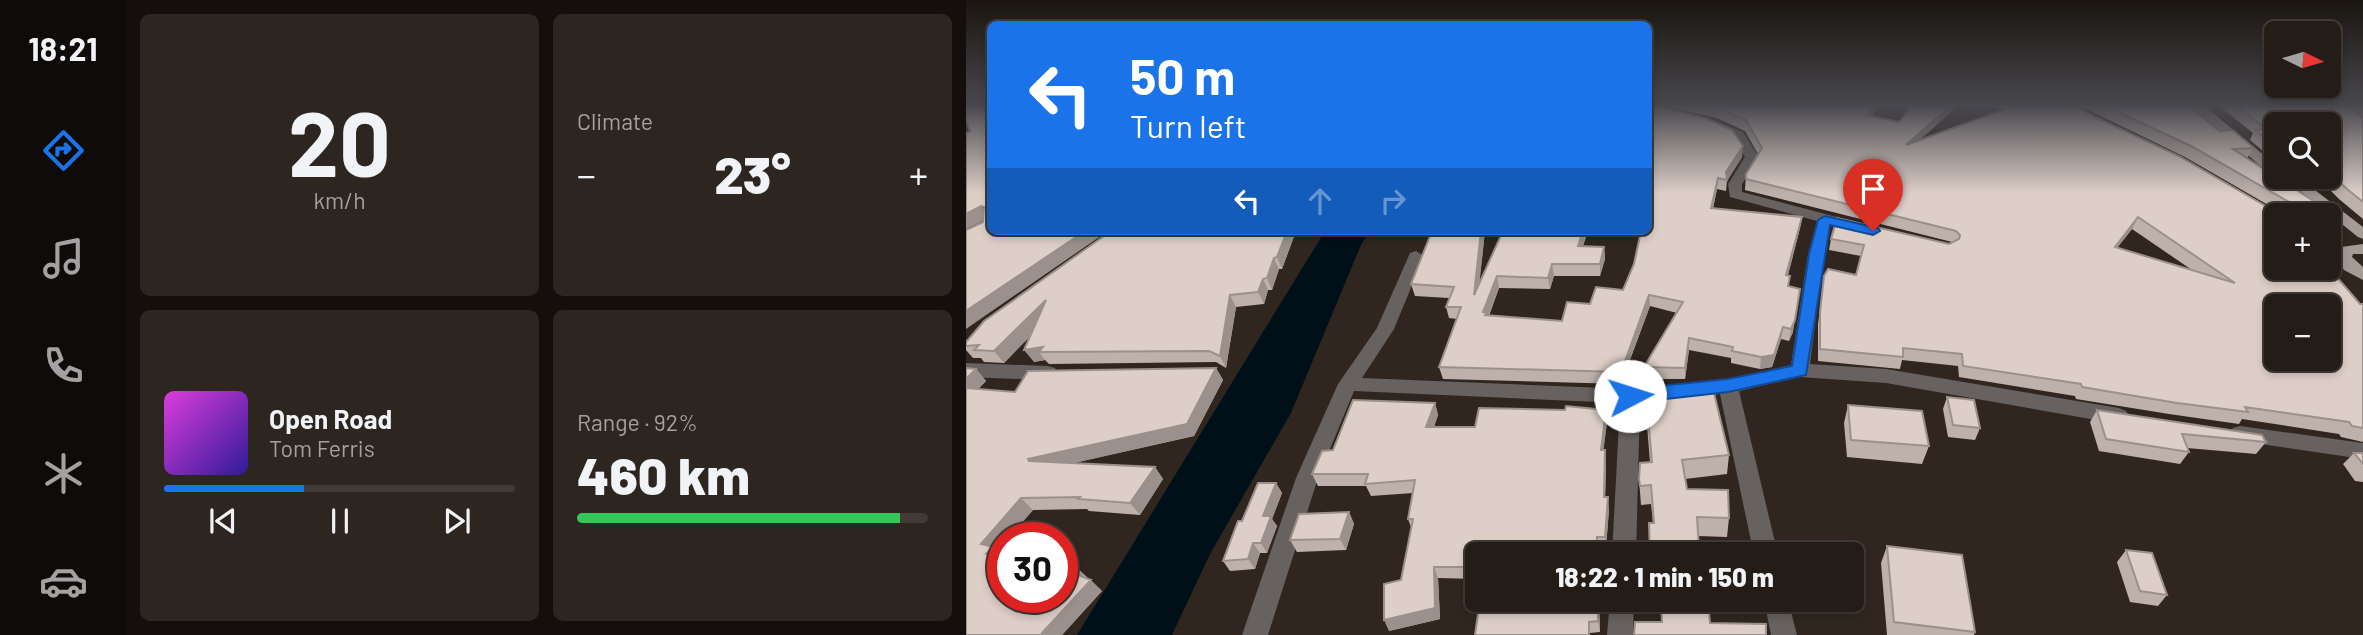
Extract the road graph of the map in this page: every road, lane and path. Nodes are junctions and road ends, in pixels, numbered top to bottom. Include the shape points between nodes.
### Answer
1 (1737, 135) edge
2 (2231, 135) edge
3 (2242, 135) edge
4 (2264, 154) edge
5 (2264, 162) edge
6 (2295, 189) edge
7 (2305, 189) edge
8 (2312, 203) edge
9 (1825, 220) junction
10 (2341, 228) edge
11 (1879, 232) edge
12 (2363, 234) edge
13 (2363, 247) edge
14 (2341, 255) edge
15 (1416, 256) dead end
16 (2344, 257) junction
17 (2363, 275) edge
18 (966, 370) edge
19 (1800, 370) junction
20 (1063, 373) edge
21 (1348, 384) junction
22 (1728, 386) junction
23 (1630, 396) junction
24 (2142, 420) edge
25 (2225, 432) edge
26 (2363, 451) edge
27 (1624, 542) edge
28 (1763, 542) edge
29 (1621, 612) edge
30 (1779, 612) edge
31 (1255, 635) edge
32 (1620, 635) edge
33 (1784, 635) edge

1 - 9 street via 1752,157 1735,184 1735,194
2 - 5 main road
3 - 4 main road
6 - 8 main road
7 - 12 main road
9 - 11 street
9 - 19 street
10 - 13 main road
13 - 16 main road via 2347,250
14 - 16 street
15 - 21 street via 1385,329
16 - 17 main road
18 - 20 street
19 - 22 street
19 - 24 street via 1886,376
21 - 23 street
21 - 31 street via 1307,478
22 - 23 street
22 - 28 street
23 - 27 street
25 - 26 street
29 - 32 street
30 - 33 street

